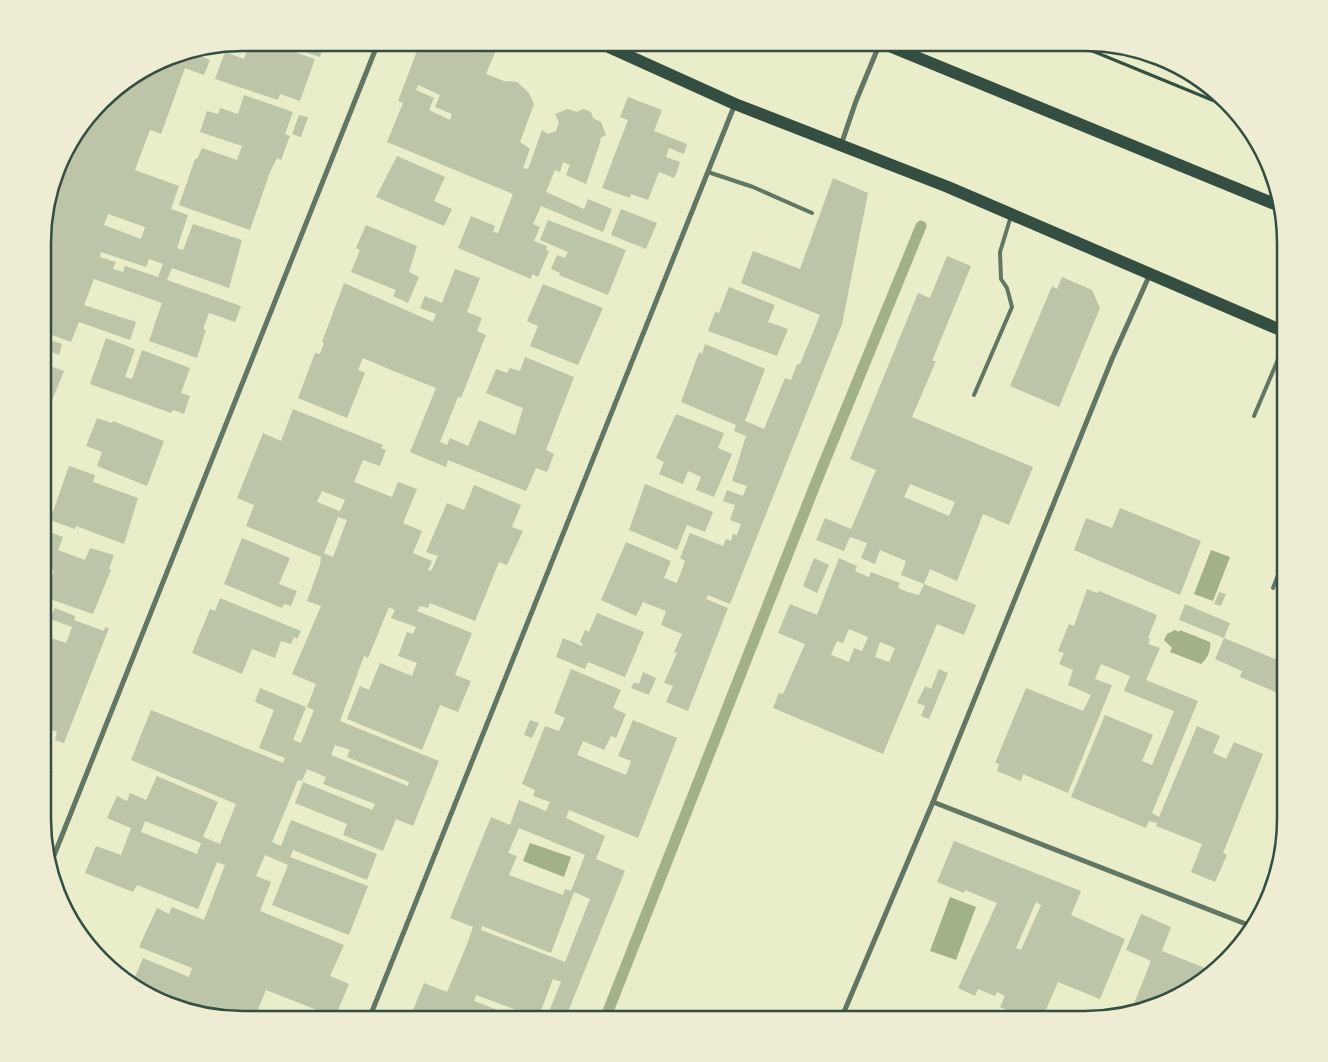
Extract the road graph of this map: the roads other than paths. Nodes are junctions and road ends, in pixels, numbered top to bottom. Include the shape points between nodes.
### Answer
1 (375, 51) edge
2 (618, 51) edge
3 (877, 51) edge
4 (901, 51) edge
5 (735, 104) junction
6 (841, 147) junction
7 (708, 172) junction
8 (1272, 203) edge
9 (812, 213) dead end
10 (1011, 214) junction
11 (1150, 274) junction
12 (1277, 329) edge
13 (1277, 361) edge
14 (974, 394) dead end
15 (1254, 416) dead end
16 (1277, 578) edge
17 (1273, 588) dead end
18 (933, 802) junction
19 (55, 854) edge
20 (1245, 924) edge
21 (372, 1011) edge
22 (844, 1011) edge

1 - 19 street
2 - 5 main road
3 - 6 street via 856,100
4 - 8 main road
5 - 6 main road
5 - 7 street
6 - 10 main road
7 - 9 lane via 753,186
7 - 21 street
10 - 11 main road
10 - 14 lane via 1000,252 1001,279 1012,307
11 - 12 main road
11 - 18 street via 1112,358
13 - 15 lane
16 - 17 lane
18 - 20 street
18 - 22 street

